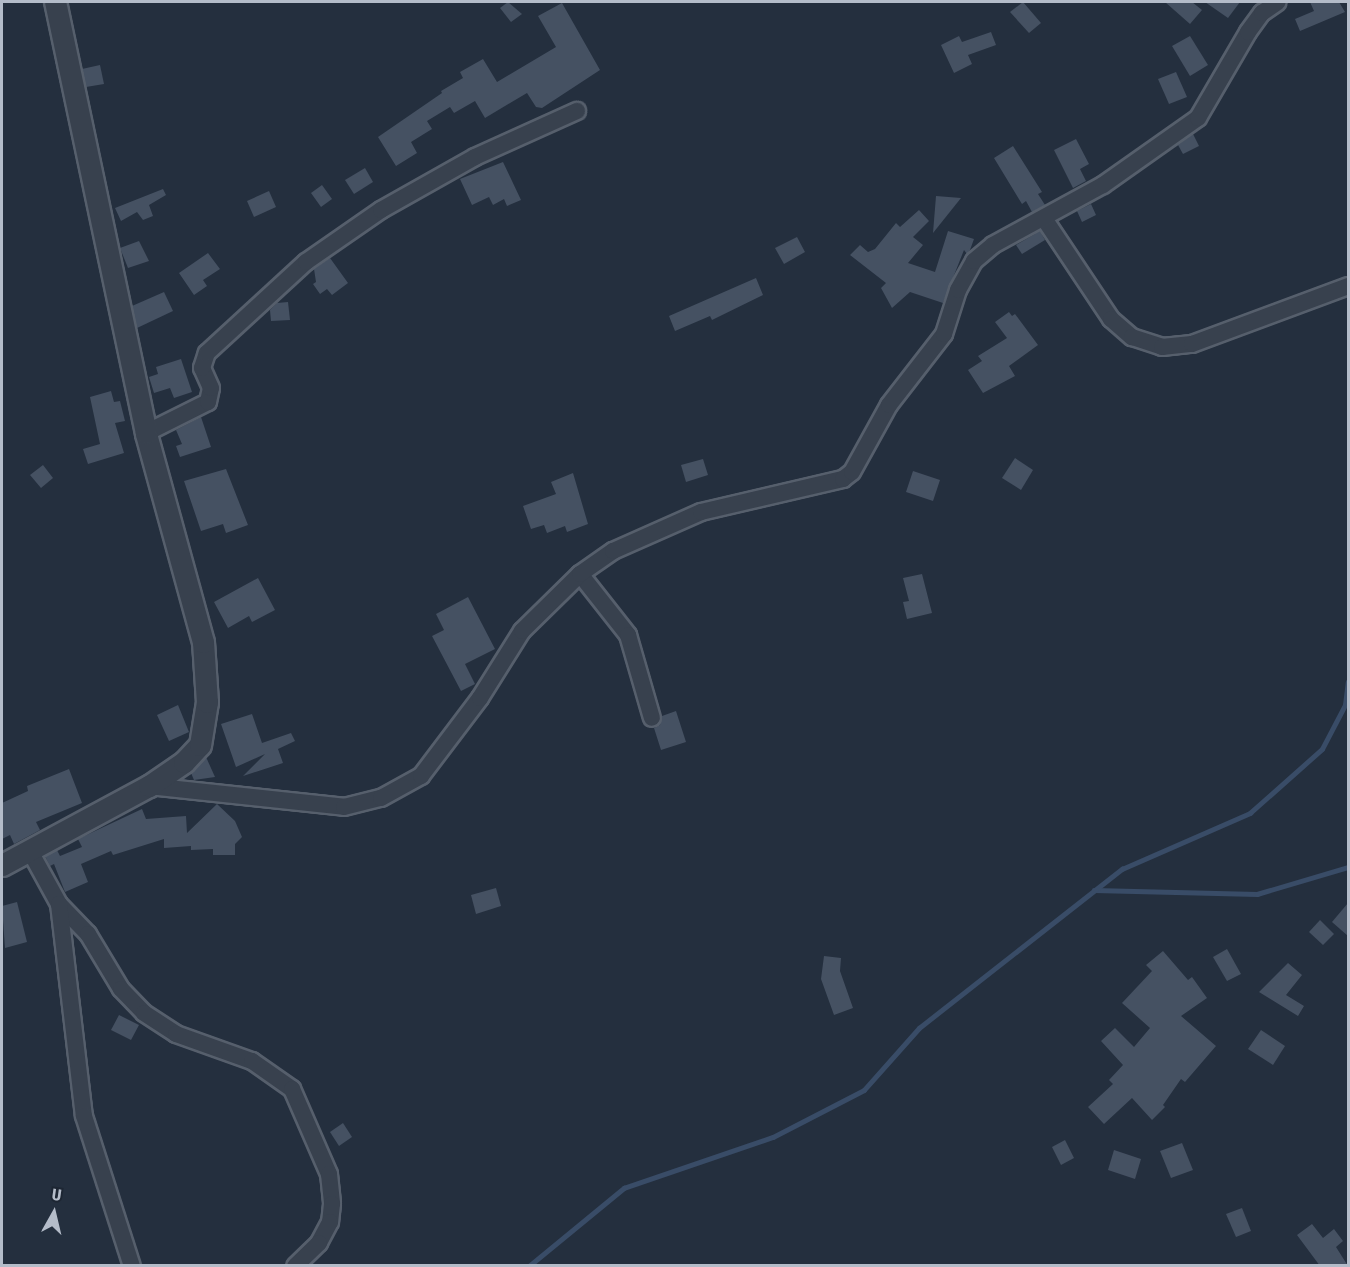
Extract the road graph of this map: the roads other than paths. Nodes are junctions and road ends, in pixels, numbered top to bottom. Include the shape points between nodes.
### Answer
1 (55, 2) edge
2 (1278, 2) edge
3 (577, 111) dead end
4 (1045, 220) junction
5 (1348, 286) edge
6 (146, 433) junction
7 (580, 574) junction
8 (652, 718) dead end
9 (149, 786) junction
10 (31, 852) junction
11 (2, 865) edge
12 (60, 904) junction
13 (132, 1266) edge
14 (295, 1266) edge

1 - 6 street
2 - 4 street via 1262,13 1248,32 1198,118 1103,185
3 - 6 street via 464,163 381,210 306,262 207,353 202,368 211,388 208,402
4 - 5 street via 1111,319 1132,337 1162,347 1192,344
4 - 7 street via 993,244 974,261 958,290 944,334 889,405 860,461 843,479 701,512 641,536
6 - 9 street via 203,642 207,694 200,745 184,762
7 - 8 street via 628,635
7 - 9 street via 522,631 435,761 404,788 344,807
9 - 10 street
10 - 11 street
10 - 12 street
12 - 13 street via 84,1116
12 - 14 street via 88,934 121,989 144,1013 176,1034 252,1061 292,1089 329,1174 332,1204 330,1222 319,1244

